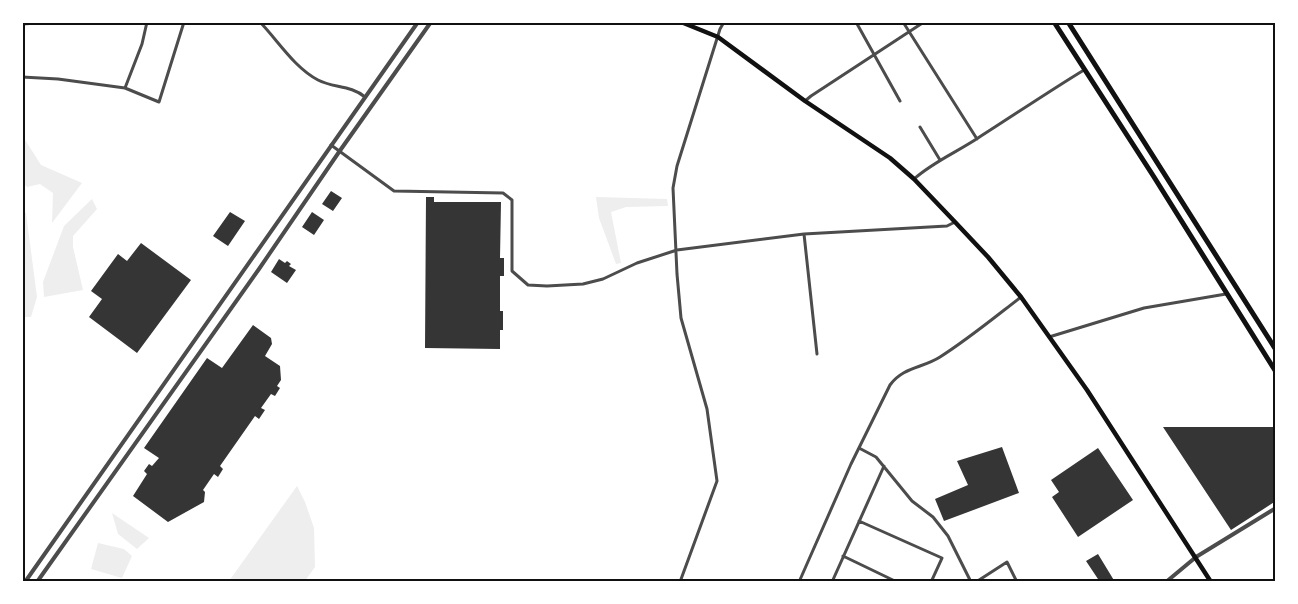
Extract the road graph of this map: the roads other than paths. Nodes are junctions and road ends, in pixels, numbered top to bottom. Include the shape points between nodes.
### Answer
1 (52, 22) edge
2 (147, 22) edge
3 (184, 22) edge
4 (260, 22) edge
5 (418, 22) edge
6 (431, 22) edge
7 (681, 22) edge
8 (724, 22) edge
9 (856, 22) edge
10 (903, 22) edge
11 (924, 22) edge
12 (1054, 22) edge
13 (1068, 22) edge
14 (22, 24) edge
15 (909, 32) junction
16 (718, 38) junction
17 (873, 55) junction
18 (1084, 70) junction
19 (22, 77) edge
20 (125, 88) junction
21 (365, 97) junction
22 (805, 101) junction
23 (900, 101) dead end
24 (920, 127) dead end
25 (976, 140) junction
26 (331, 145) junction
27 (339, 152) junction
28 (940, 160) junction
29 (914, 179) junction
30 (955, 222) junction
31 (804, 234) junction
32 (677, 250) junction
33 (1227, 294) junction
34 (1021, 298) junction
35 (1049, 337) junction
36 (1276, 350) edge
37 (817, 354) dead end
38 (1276, 372) edge
39 (859, 448) junction
40 (884, 466) junction
41 (1276, 508) edge
42 (860, 521) junction
43 (843, 556) junction
44 (1196, 557) junction
45 (25, 582) edge
46 (37, 582) edge
47 (680, 582) edge
48 (800, 582) edge
49 (832, 582) edge
50 (897, 582) edge
51 (931, 582) edge
52 (971, 582) edge
53 (976, 582) edge
54 (1017, 582) edge
55 (1166, 582) edge
56 (1211, 582) edge

1 - 14 street
2 - 20 street
3 - 20 street via 159,102
4 - 21 street via 299,67 319,81 350,88
5 - 21 street
6 - 27 street
7 - 16 main road
8 - 16 street
9 - 17 street
10 - 15 street
11 - 15 street
12 - 18 highway
13 - 36 highway
15 - 17 street
15 - 25 street
16 - 22 main road
16 - 32 street via 677,166 673,188
17 - 22 street
17 - 23 street
18 - 25 street
18 - 33 highway
19 - 20 street
21 - 26 street
22 - 29 main road via 890,158
24 - 28 street
25 - 28 street
26 - 27 street
26 - 45 street
27 - 32 street via 394,191 503,193 512,200 512,271 528,286 584,284
27 - 46 street
28 - 29 street
29 - 30 main road
30 - 31 street via 948,226
30 - 34 main road
31 - 32 street
31 - 37 street
32 - 47 street via 682,318 707,408 717,481
33 - 35 street via 1144,308
33 - 38 highway
34 - 35 main road
34 - 39 street via 940,357 910,368 895,378
35 - 44 main road
39 - 40 street via 876,457
39 - 48 street
40 - 42 street
40 - 52 street via 912,501 933,517 948,536
41 - 44 street
42 - 43 street
42 - 51 street via 942,558
43 - 49 street
43 - 50 street
44 - 55 street
44 - 56 main road
53 - 54 street via 1007,562

